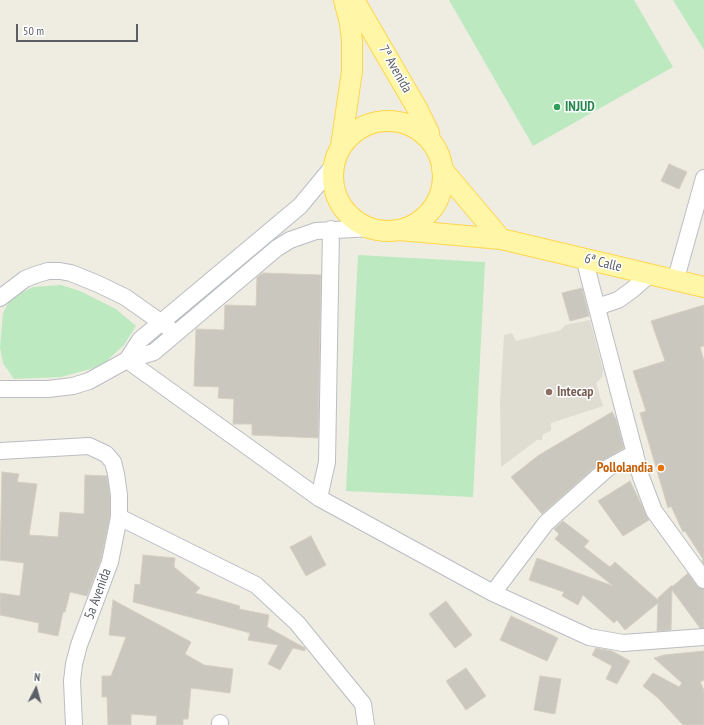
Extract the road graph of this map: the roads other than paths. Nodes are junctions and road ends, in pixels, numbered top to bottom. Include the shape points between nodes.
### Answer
1 (344, 0) edge
2 (354, 0) edge
3 (430, 141) junction
4 (341, 146) junction
5 (334, 165) junction
6 (442, 169) junction
7 (704, 178) edge
8 (330, 228) junction
9 (372, 228) junction
10 (395, 230) junction
11 (501, 239) junction
12 (584, 258) junction
13 (649, 275) junction
14 (675, 282) junction
15 (704, 287) edge
16 (0, 298) edge
17 (597, 308) junction
18 (161, 322) junction
19 (176, 334) junction
20 (127, 360) junction
21 (0, 389) edge
22 (0, 451) edge
23 (635, 453) junction
24 (319, 498) junction
25 (120, 517) junction
26 (704, 580) edge
27 (493, 593) junction
28 (704, 637) edge
29 (74, 725) edge
30 (366, 725) edge

1 - 4 main road via 350,23 352,71
2 - 3 main road, 7ª Avenida via 426,125
3 - 4 main road via 417,130 402,123 385,121 368,124 353,133
3 - 6 main road via 438,154
4 - 5 main road
5 - 9 main road via 333,181 342,206 357,221
5 - 18 street via 300,206
6 - 10 main road via 442,183 431,209 409,226
6 - 11 main road
7 - 14 street
8 - 9 street
8 - 19 street via 302,234 277,248
8 - 24 street via 327,462
9 - 10 main road
10 - 11 main road, 6ª Calle
11 - 12 main road, 6ª Calle
12 - 13 main road, 6ª Calle
12 - 17 street
13 - 14 main road, 6ª Calle
13 - 17 street via 618,300
14 - 15 main road, 6ª Calle
16 - 18 street via 35,274 60,271 71,273 125,297
17 - 23 street
18 - 19 street
18 - 20 street via 140,340
19 - 20 street via 151,353
20 - 21 street via 89,381 72,386
20 - 24 street
22 - 25 street, 5a Avenida via 89,446 106,454 113,462
23 - 26 street via 654,511
23 - 27 street via 609,467 546,523
24 - 27 street
25 - 29 street, 5a Avenida via 110,562 74,664
25 - 30 street via 256,585 297,623 363,704
27 - 28 street via 589,637 623,643

